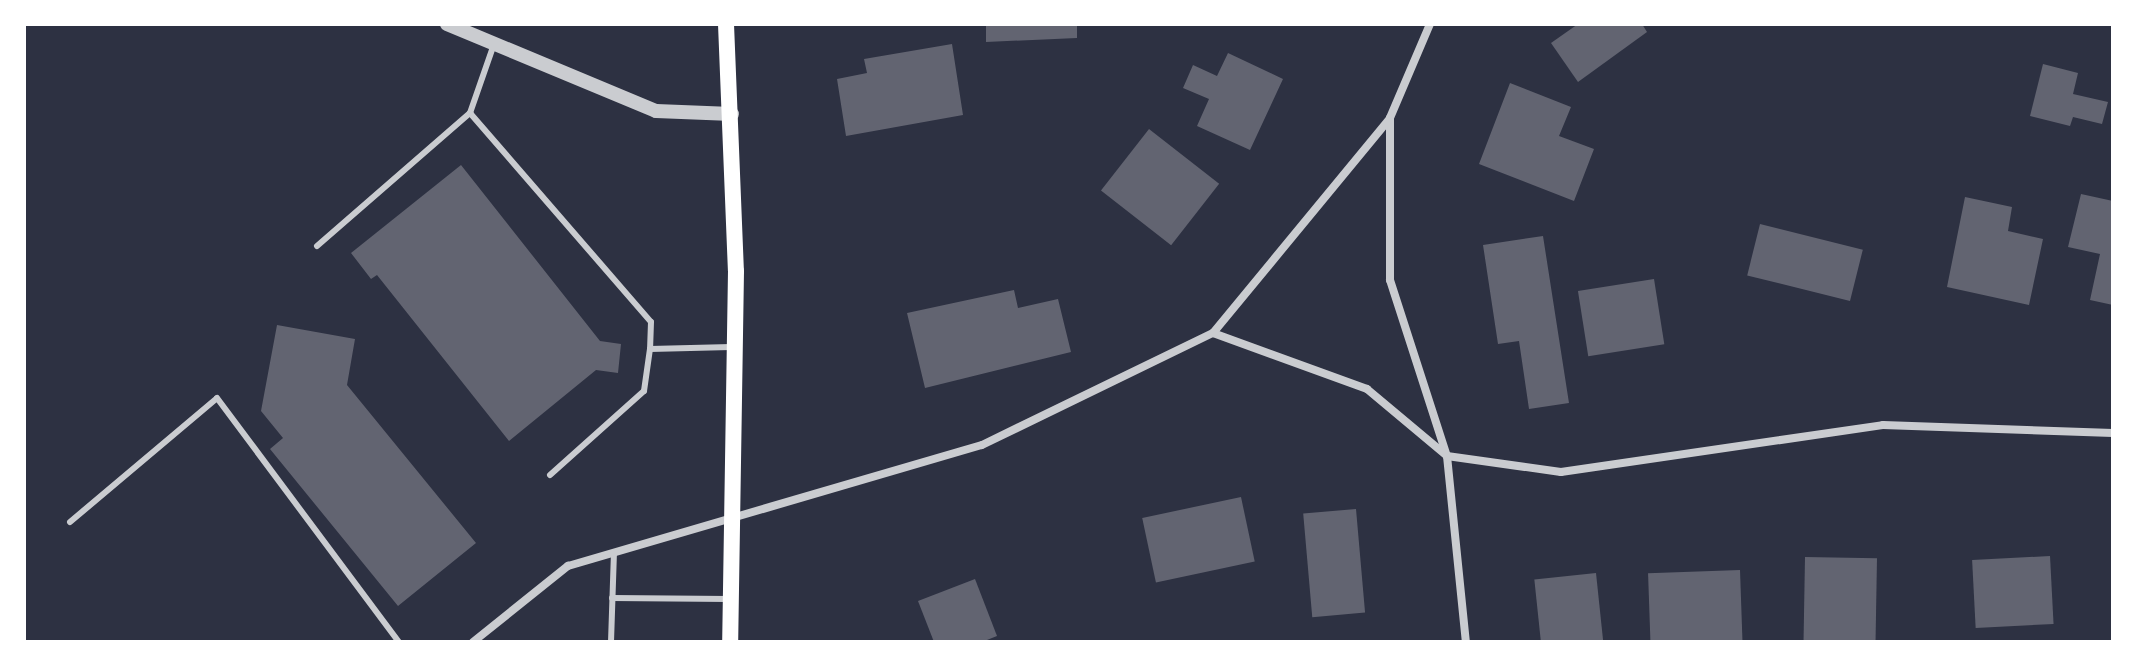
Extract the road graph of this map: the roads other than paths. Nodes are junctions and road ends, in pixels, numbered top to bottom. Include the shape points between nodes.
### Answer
1 (447, 24) edge
2 (726, 24) edge
3 (1430, 24) edge
4 (494, 44) junction
5 (470, 113) junction
6 (732, 114) junction
7 (1390, 118) junction
8 (317, 246) dead end
9 (1213, 333) junction
10 (735, 347) junction
11 (650, 349) junction
12 (2113, 433) edge
13 (1447, 456) junction
14 (550, 475) dead end
15 (733, 520) junction
16 (70, 522) dead end
17 (614, 553) junction
18 (612, 598) junction
19 (731, 599) junction
20 (399, 642) edge
21 (473, 642) edge
22 (611, 642) edge
23 (730, 642) edge
24 (1466, 642) edge

1 - 4 street
2 - 6 main road
3 - 7 street
4 - 5 lane
4 - 6 street via 656,111
5 - 8 lane
5 - 11 lane via 651,322
6 - 10 main road
7 - 9 street
7 - 13 street via 1390,280
9 - 13 street via 1367,389
9 - 15 street via 982,445
10 - 11 lane
10 - 15 main road
11 - 14 lane via 644,391
12 - 13 street via 1883,425 1561,472
13 - 24 street
15 - 17 street
15 - 19 main road
16 - 20 lane via 217,398
17 - 18 lane
17 - 21 street via 568,566
18 - 19 lane
18 - 22 lane
19 - 23 main road

